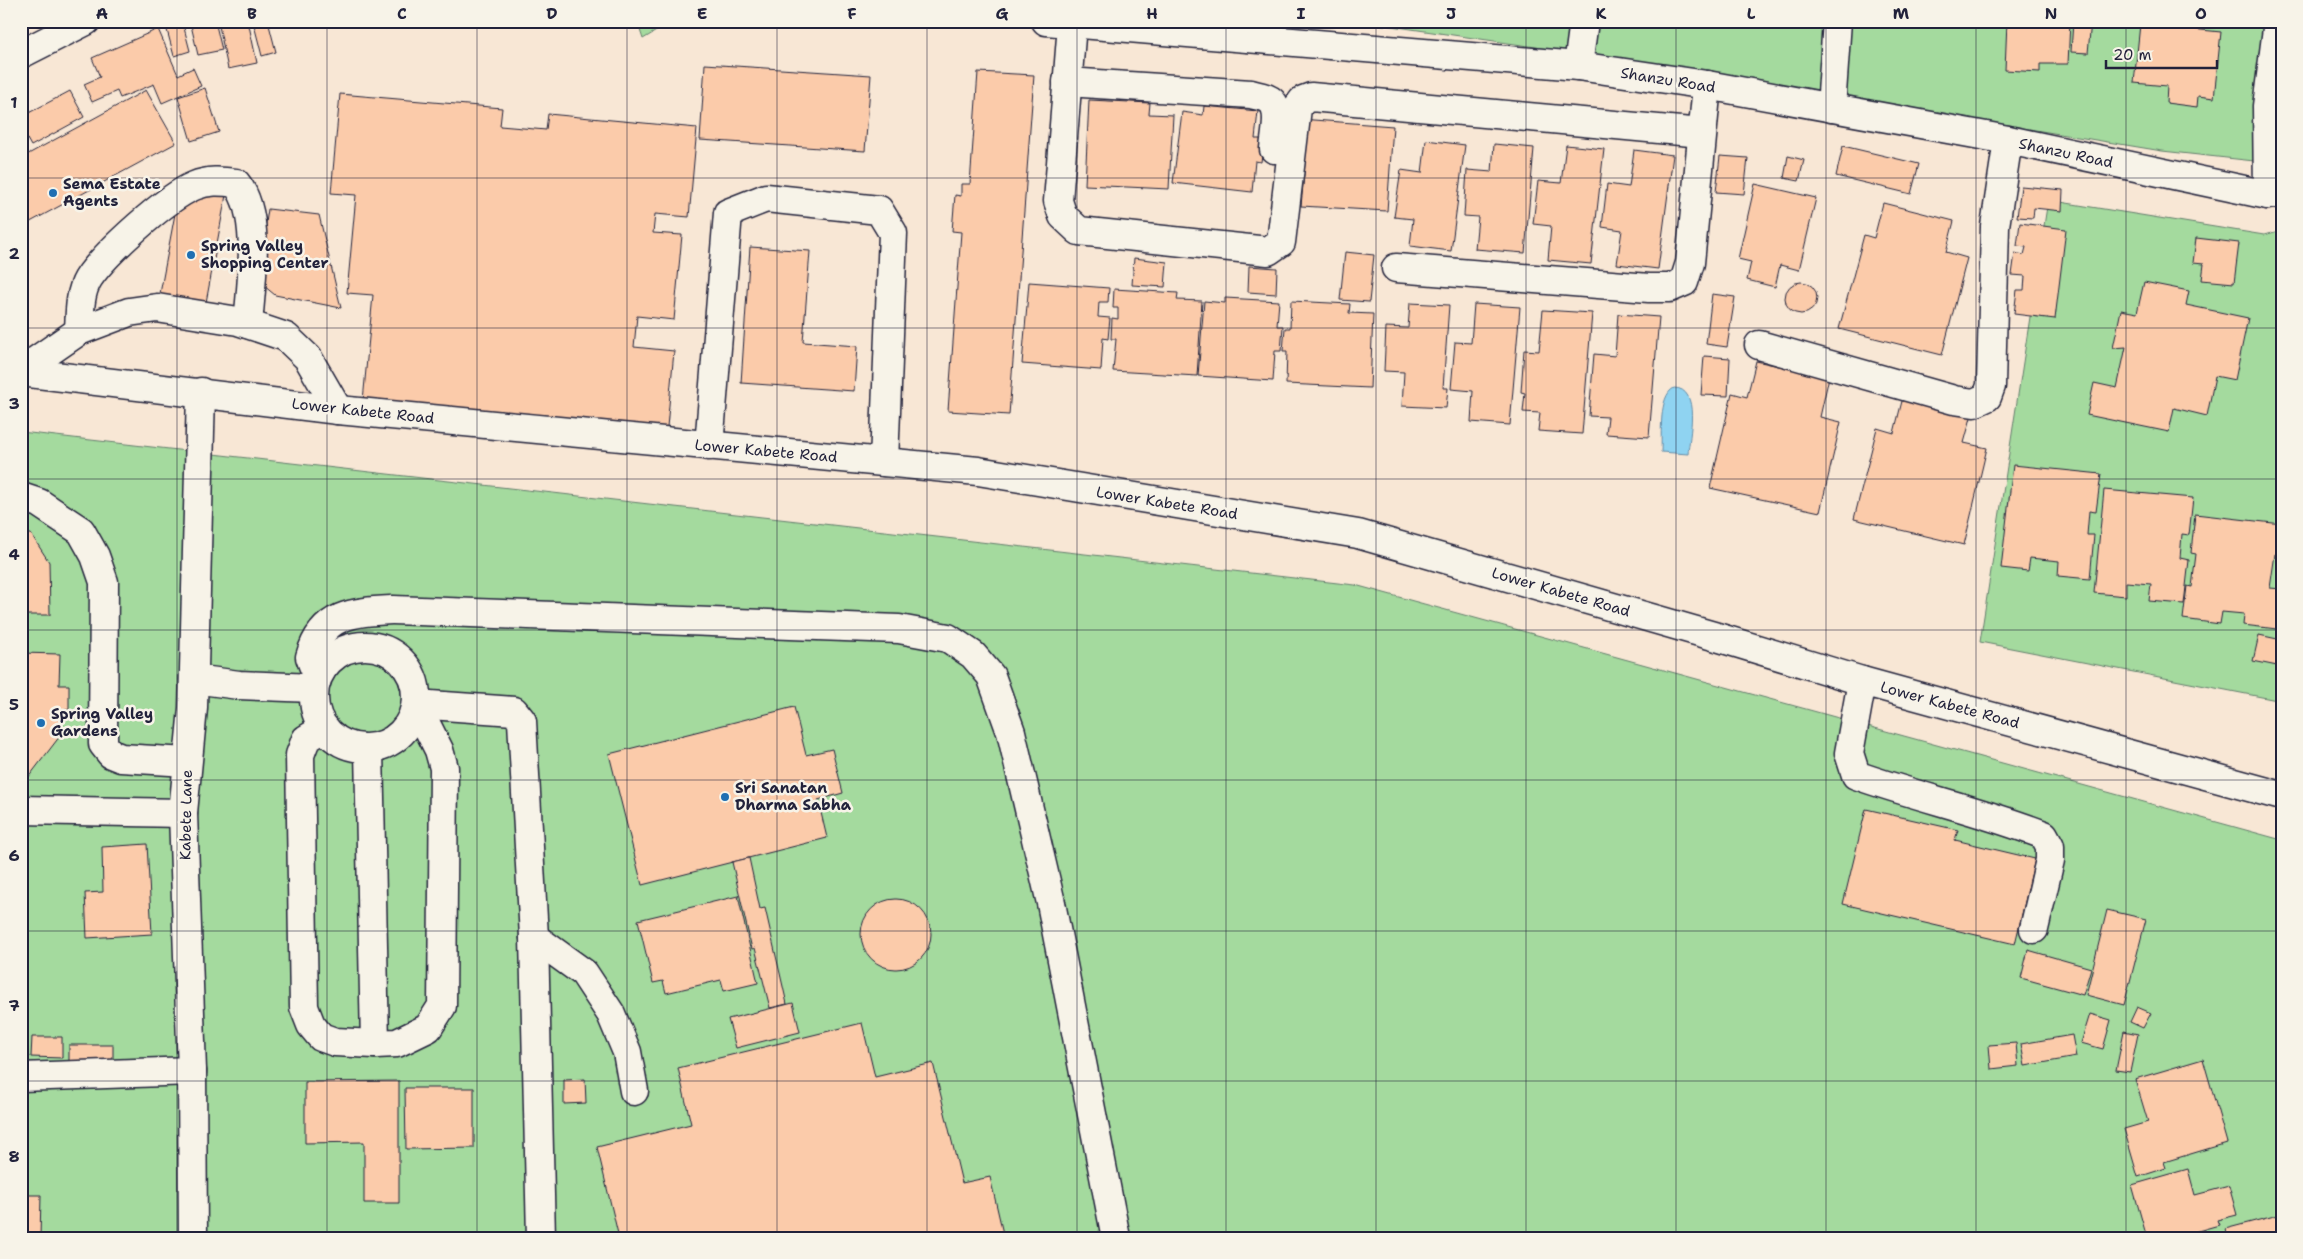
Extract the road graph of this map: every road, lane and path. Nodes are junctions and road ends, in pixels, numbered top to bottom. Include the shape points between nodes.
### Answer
1 (86, 21) edge
2 (1584, 21) edge
3 (1837, 21) edge
4 (2278, 21) edge
5 (1059, 23) edge
6 (21, 54) edge
7 (1578, 66) junction
8 (1067, 82) junction
9 (1708, 85) junction
10 (2274, 106) edge
11 (1831, 108) junction
12 (1702, 133) junction
13 (2008, 140) junction
14 (2275, 194) edge
15 (1283, 218) junction
16 (1396, 268) dead end
17 (248, 324) junction
18 (79, 331) junction
19 (1759, 345) dead end
20 (21, 371) edge
21 (200, 392) junction
22 (338, 410) junction
23 (709, 446) junction
24 (884, 462) junction
25 (21, 497) edge
26 (318, 678) junction
27 (194, 679) junction
28 (1862, 681) junction
29 (416, 704) junction
30 (323, 728) junction
31 (369, 749) junction
32 (187, 762) junction
33 (2282, 796) edge
34 (21, 810) edge
35 (183, 813) junction
36 (2034, 929) dead end
37 (534, 938) junction
38 (375, 1044) junction
39 (192, 1071) junction
40 (21, 1077) edge
41 (634, 1091) dead end
42 (193, 1238) edge
43 (541, 1238) edge
44 (1116, 1238) edge

1 - 6 street
2 - 7 street
3 - 11 street
4 - 10 street
5 - 7 street, Shanzu Road
5 - 8 street
7 - 9 street, Shanzu Road
8 - 15 street via 1251,94 1268,98 1274,103 1277,114 1271,212
8 - 15 street via 1058,201 1063,216 1079,231 1268,251 1281,242
9 - 11 street, Shanzu Road
9 - 12 street
10 - 14 street
11 - 13 street, Shanzu Road
12 - 15 street via 1312,97 1303,100 1297,108
12 - 16 street via 1690,263 1684,282 1670,288 1649,288
13 - 14 street, Shanzu Road
13 - 19 street via 1995,226 1991,386 1988,397 1974,403 1954,400
17 - 18 street via 156,308 130,312
17 - 18 street via 252,281 247,201 236,183 218,180 195,185 174,197 108,256 88,279 83,292
17 - 22 street via 286,337 308,358
18 - 20 street
20 - 21 street, Lower Kabete Road
21 - 22 street, Lower Kabete Road
21 - 27 street, Kabete Lane
22 - 23 street, Lower Kabete Road
23 - 24 street, Lower Kabete Road
23 - 24 street via 728,213 766,198 879,210 894,233
24 - 28 street, Lower Kabete Road via 978,471 1358,534
25 - 32 street via 39,503 80,531 104,582 103,744 110,754 121,758
26 - 27 street via 239,685
26 - 29 street via 333,656 349,648 366,645 383,649 410,671 416,687
26 - 30 street via 313,702
26 - 44 street via 310,657 314,642 325,628 340,617 393,610 899,629 948,638 973,655 991,676 1011,732 1051,902
27 - 32 street, Kabete Lane
28 - 33 street, Lower Kabete Road
28 - 36 street via 1849,753 1856,775 2044,835 2050,846 2050,860
29 - 31 street via 411,721 400,735
29 - 37 street via 514,711 522,721
29 - 38 street via 439,750 444,768 442,1006 428,1028 397,1043
30 - 31 street via 336,740 351,747
30 - 38 street via 306,739 300,755 304,1007 311,1025 321,1038
31 - 38 street
32 - 35 street, Kabete Lane
34 - 35 street
35 - 39 street, Kabete Lane
37 - 41 street via 584,973 611,1014 627,1052
37 - 43 street
39 - 40 street
39 - 42 street, Kabete Lane

